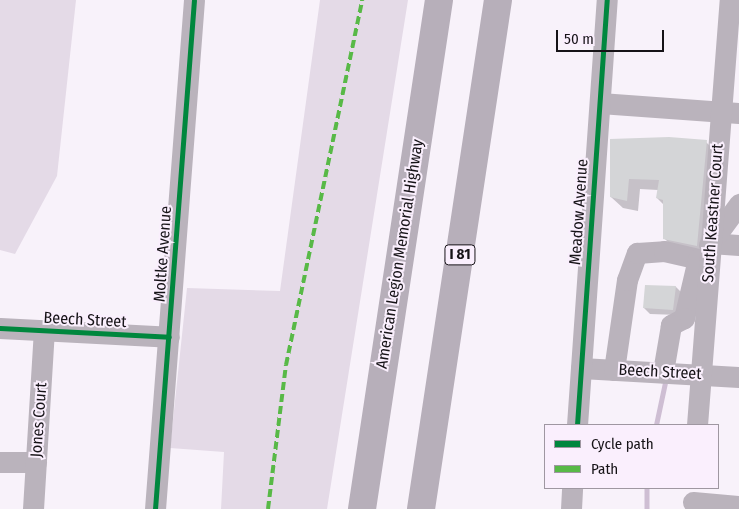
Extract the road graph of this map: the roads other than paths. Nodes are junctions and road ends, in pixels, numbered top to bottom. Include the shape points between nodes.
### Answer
1 (194, 0) edge
2 (439, 0) edge
3 (498, 0) edge
4 (607, 0) edge
5 (730, 0) edge
6 (600, 102) junction
7 (730, 112) edge
8 (739, 204) edge
9 (739, 246) edge
10 (704, 251) junction
11 (0, 328) edge
12 (44, 331) junction
13 (169, 337) junction
14 (581, 368) junction
15 (614, 370) junction
16 (663, 372) junction
17 (700, 374) junction
18 (739, 377) edge
19 (577, 424) edge
20 (697, 424) edge
21 (0, 462) edge
22 (36, 462) junction
23 (572, 489) edge
24 (693, 500) edge
25 (739, 506) edge
26 (33, 509) edge
27 (155, 509) edge
28 (362, 509) edge
29 (421, 509) edge
30 (571, 509) edge

1 - 13 street, Moltke Avenue
2 - 28 highway, American Legion Memorial Highway
3 - 29 highway, I 81
4 - 6 street, Meadow Avenue
5 - 7 street, South Keastner Court
6 - 7 street
6 - 14 street, Meadow Avenue
7 - 10 street, South Keastner Court
8 - 10 street
9 - 10 street
10 - 15 street via 637,253 627,280
10 - 16 street via 684,318 671,325
10 - 17 street, South Keastner Court
11 - 12 street, Beech Street
12 - 13 street, Beech Street
12 - 22 street, Jones Court
13 - 27 street, Moltke Avenue
14 - 15 street, Beech Street
14 - 19 street, Meadow Avenue
15 - 16 street, Beech Street
16 - 17 street, Beech Street
17 - 18 street, Beech Street
17 - 20 street, South Keastner Court
21 - 22 street
22 - 26 street, Jones Court
23 - 30 street
24 - 25 street

